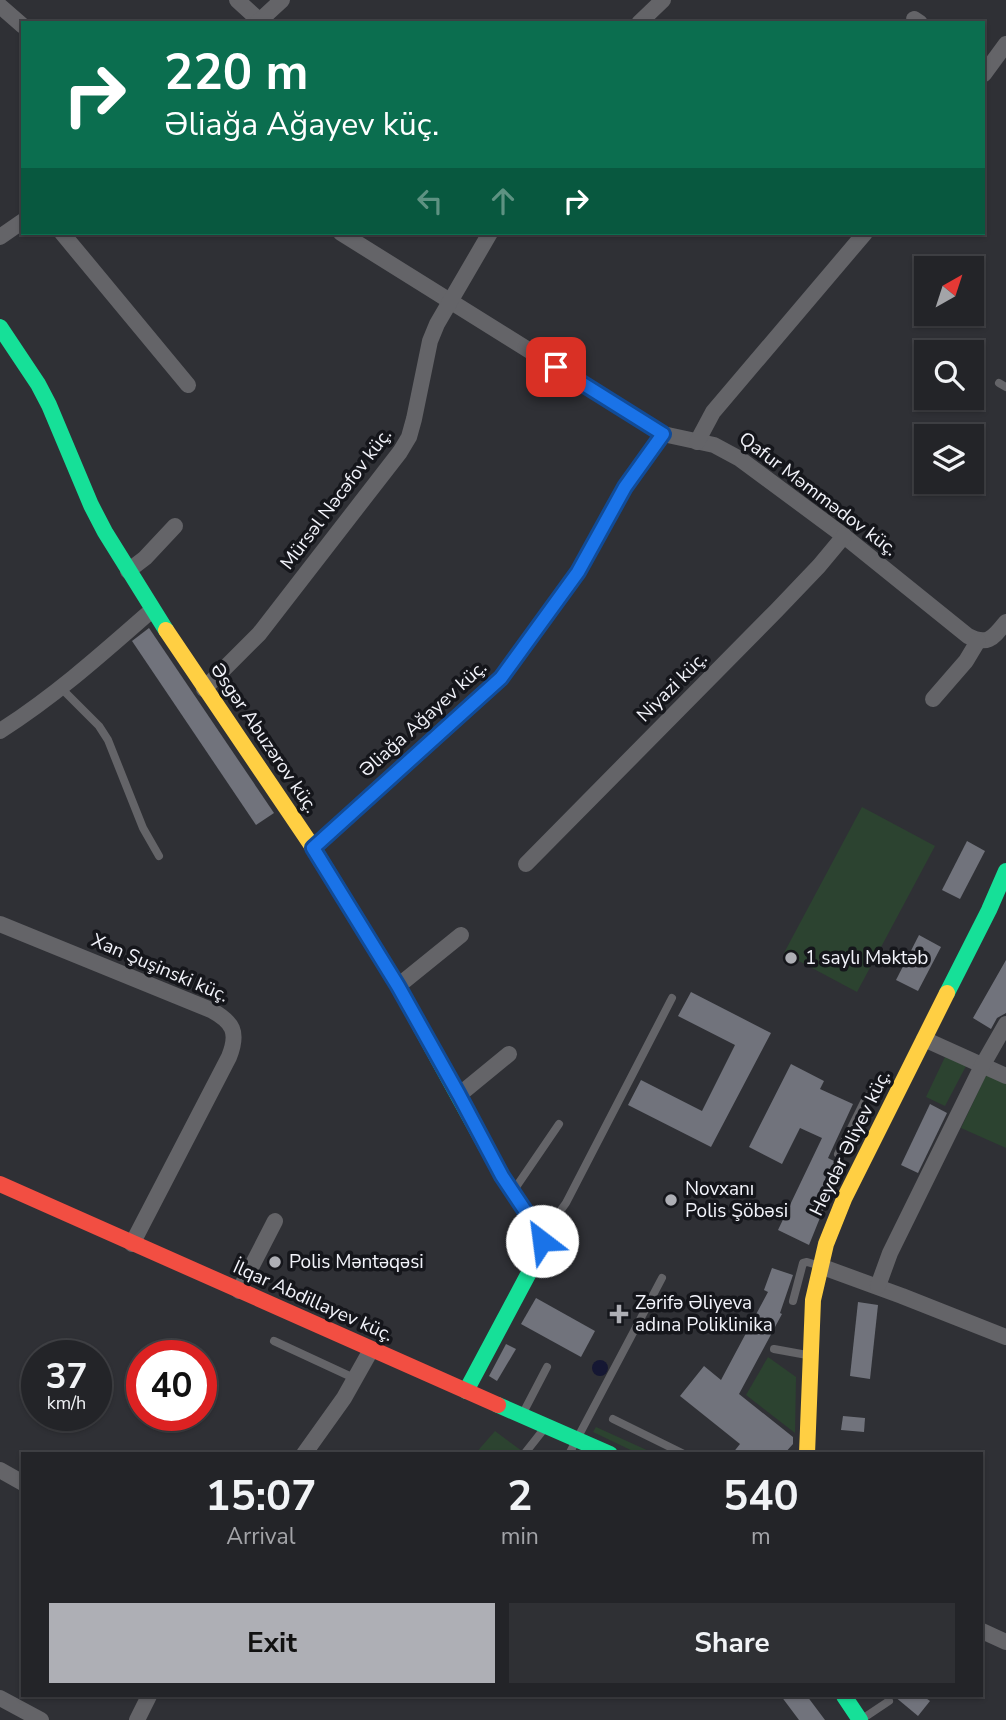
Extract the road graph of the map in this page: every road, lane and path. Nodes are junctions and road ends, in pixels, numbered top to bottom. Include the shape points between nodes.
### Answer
1 (237, 0) edge
2 (282, 0) edge
3 (663, 0) edge
4 (0, 6) edge
5 (257, 21) edge
6 (259, 21) edge
7 (641, 21) edge
8 (21, 24) edge
9 (1006, 44) edge
10 (986, 66) edge
11 (21, 222) edge
12 (64, 235) edge
13 (344, 235) edge
14 (489, 235) edge
15 (863, 235) edge
16 (0, 237) edge
17 (450, 300) junction
18 (0, 327) edge
19 (188, 385) dead end
20 (663, 434) junction
21 (697, 443) junction
22 (175, 526) dead end
23 (844, 536) junction
24 (128, 571) junction
25 (152, 610) junction
26 (1006, 622) edge
27 (978, 641) junction
28 (61, 688) junction
29 (204, 689) junction
30 (933, 699) dead end
31 (0, 731) edge
32 (313, 848) junction
33 (159, 856) dead end
34 (526, 863) dead end
35 (1006, 871) edge
36 (1006, 903) edge
37 (0, 924) edge
38 (461, 935) dead end
39 (398, 986) junction
40 (672, 998) dead end
41 (1006, 1024) edge
42 (929, 1041) junction
43 (509, 1054) dead end
44 (982, 1066) junction
45 (1006, 1076) edge
46 (459, 1095) junction
47 (867, 1096) dead end
48 (559, 1124) dead end
49 (852, 1125) junction
50 (876, 1136) junction
51 (838, 1154) dead end
52 (0, 1184) edge
53 (512, 1192) junction
54 (275, 1221) dead end
55 (540, 1233) junction
56 (132, 1244) junction
57 (826, 1268) junction
58 (662, 1278) dead end
59 (878, 1286) junction
60 (239, 1291) junction
61 (793, 1301) dead end
62 (1006, 1338) edge
63 (274, 1341) dead end
64 (774, 1349) dead end
65 (371, 1350) junction
66 (810, 1356) junction
67 (547, 1367) dead end
68 (356, 1378) junction
69 (466, 1391) junction
70 (521, 1416) junction
71 (612, 1419) dead end
72 (546, 1426) junction
73 (665, 1445) junction
74 (573, 1447) edge
75 (305, 1452) edge
76 (526, 1452) edge
77 (599, 1452) edge
78 (662, 1452) edge
79 (680, 1452) edge
80 (807, 1452) edge
81 (821, 1452) edge
82 (0, 1470) edge
83 (21, 1482) edge
84 (983, 1631) edge
85 (1006, 1642) edge
86 (148, 1697) edge
87 (831, 1697) edge
88 (846, 1697) edge
89 (0, 1698) edge
90 (889, 1700) dead end
91 (855, 1719) edge
92 (41, 1720) edge
93 (137, 1720) edge

1 - 5 street
2 - 6 street
3 - 7 street
4 - 8 street
9 - 10 street
11 - 16 street
12 - 19 street
13 - 17 street, Qafur Məmmədov küç.
14 - 17 street, Mürsəl Nəcəfov küç.
15 - 21 street via 713,412
17 - 20 street, Qafur Məmmədov küç.
17 - 29 street, Mürsəl Nəcəfov küç. via 430,341 414,419 400,452 259,634
18 - 24 main road, Əsgər Abuzərov küç. via 38,384 91,505
20 - 21 street, Qafur Məmmədov küç.
20 - 32 street, Əliağa Ağayev küç. via 625,487 578,572 501,678
21 - 23 street, Qafur Məmmədov küç. via 714,445 740,459
22 - 24 street
23 - 27 street, Qafur Məmmədov küç.
23 - 34 street, Niyazi küç. via 776,611
24 - 25 main road, Əsgər Abuzərov küç.
25 - 28 street
25 - 29 main road, Əsgər Abuzərov küç.
26 - 27 street via 992,638
27 - 30 street
28 - 31 street
28 - 33 lane via 108,740
29 - 32 main road, Əsgər Abuzərov küç.
32 - 39 main road, Əsgər Abuzərov küç.
35 - 42 main road, Heydər Əliyev küç.
36 - 42 main road, Heydər Əliyev küç.
37 - 56 street, Xan Şuşinski küç. via 211,1010 231,1025 234,1034 229,1057
38 - 39 street
39 - 46 main road, Əsgər Abuzərov küç.
40 - 55 lane via 566,1203
41 - 44 street
42 - 44 street
42 - 50 main road, Heydər Əliyev küç.
42 - 57 main road, Heydər Əliyev küç.
43 - 46 street
44 - 45 street
44 - 59 street
46 - 53 main road, Əsgər Abuzərov küç.
47 - 49 lane
48 - 53 lane
49 - 50 lane
49 - 51 lane
50 - 57 main road, Heydər Əliyev küç. via 834,1223
52 - 56 main road, İlqar Abdillayev küç.
53 - 55 main road, Əsgər Abuzərov küç.
54 - 60 street
55 - 69 main road via 539,1254
56 - 60 main road, İlqar Abdillayev küç.
57 - 59 street
57 - 61 lane via 803,1263
57 - 66 main road, Heydər Əliyev küç. via 813,1300
57 - 81 main road, Heydər Əliyev küç.
58 - 74 lane
59 - 62 street
60 - 65 main road, İlqar Abdillayev küç.
63 - 68 lane
64 - 66 lane
65 - 68 street
65 - 69 main road, İlqar Abdillayev küç.
66 - 80 main road, Heydər Əliyev küç.
67 - 70 lane
68 - 75 street
69 - 70 main road, İlqar Abdillayev küç.
70 - 72 main road, İlqar Abdillayev küç.
71 - 73 lane
72 - 74 main road, İlqar Abdillayev küç.
72 - 76 lane
73 - 78 lane
73 - 79 lane
74 - 77 main road, İlqar Abdillayev küç.
82 - 83 street
84 - 85 street
86 - 93 street
87 - 91 main road
88 - 91 main road
89 - 92 street
90 - 91 lane

